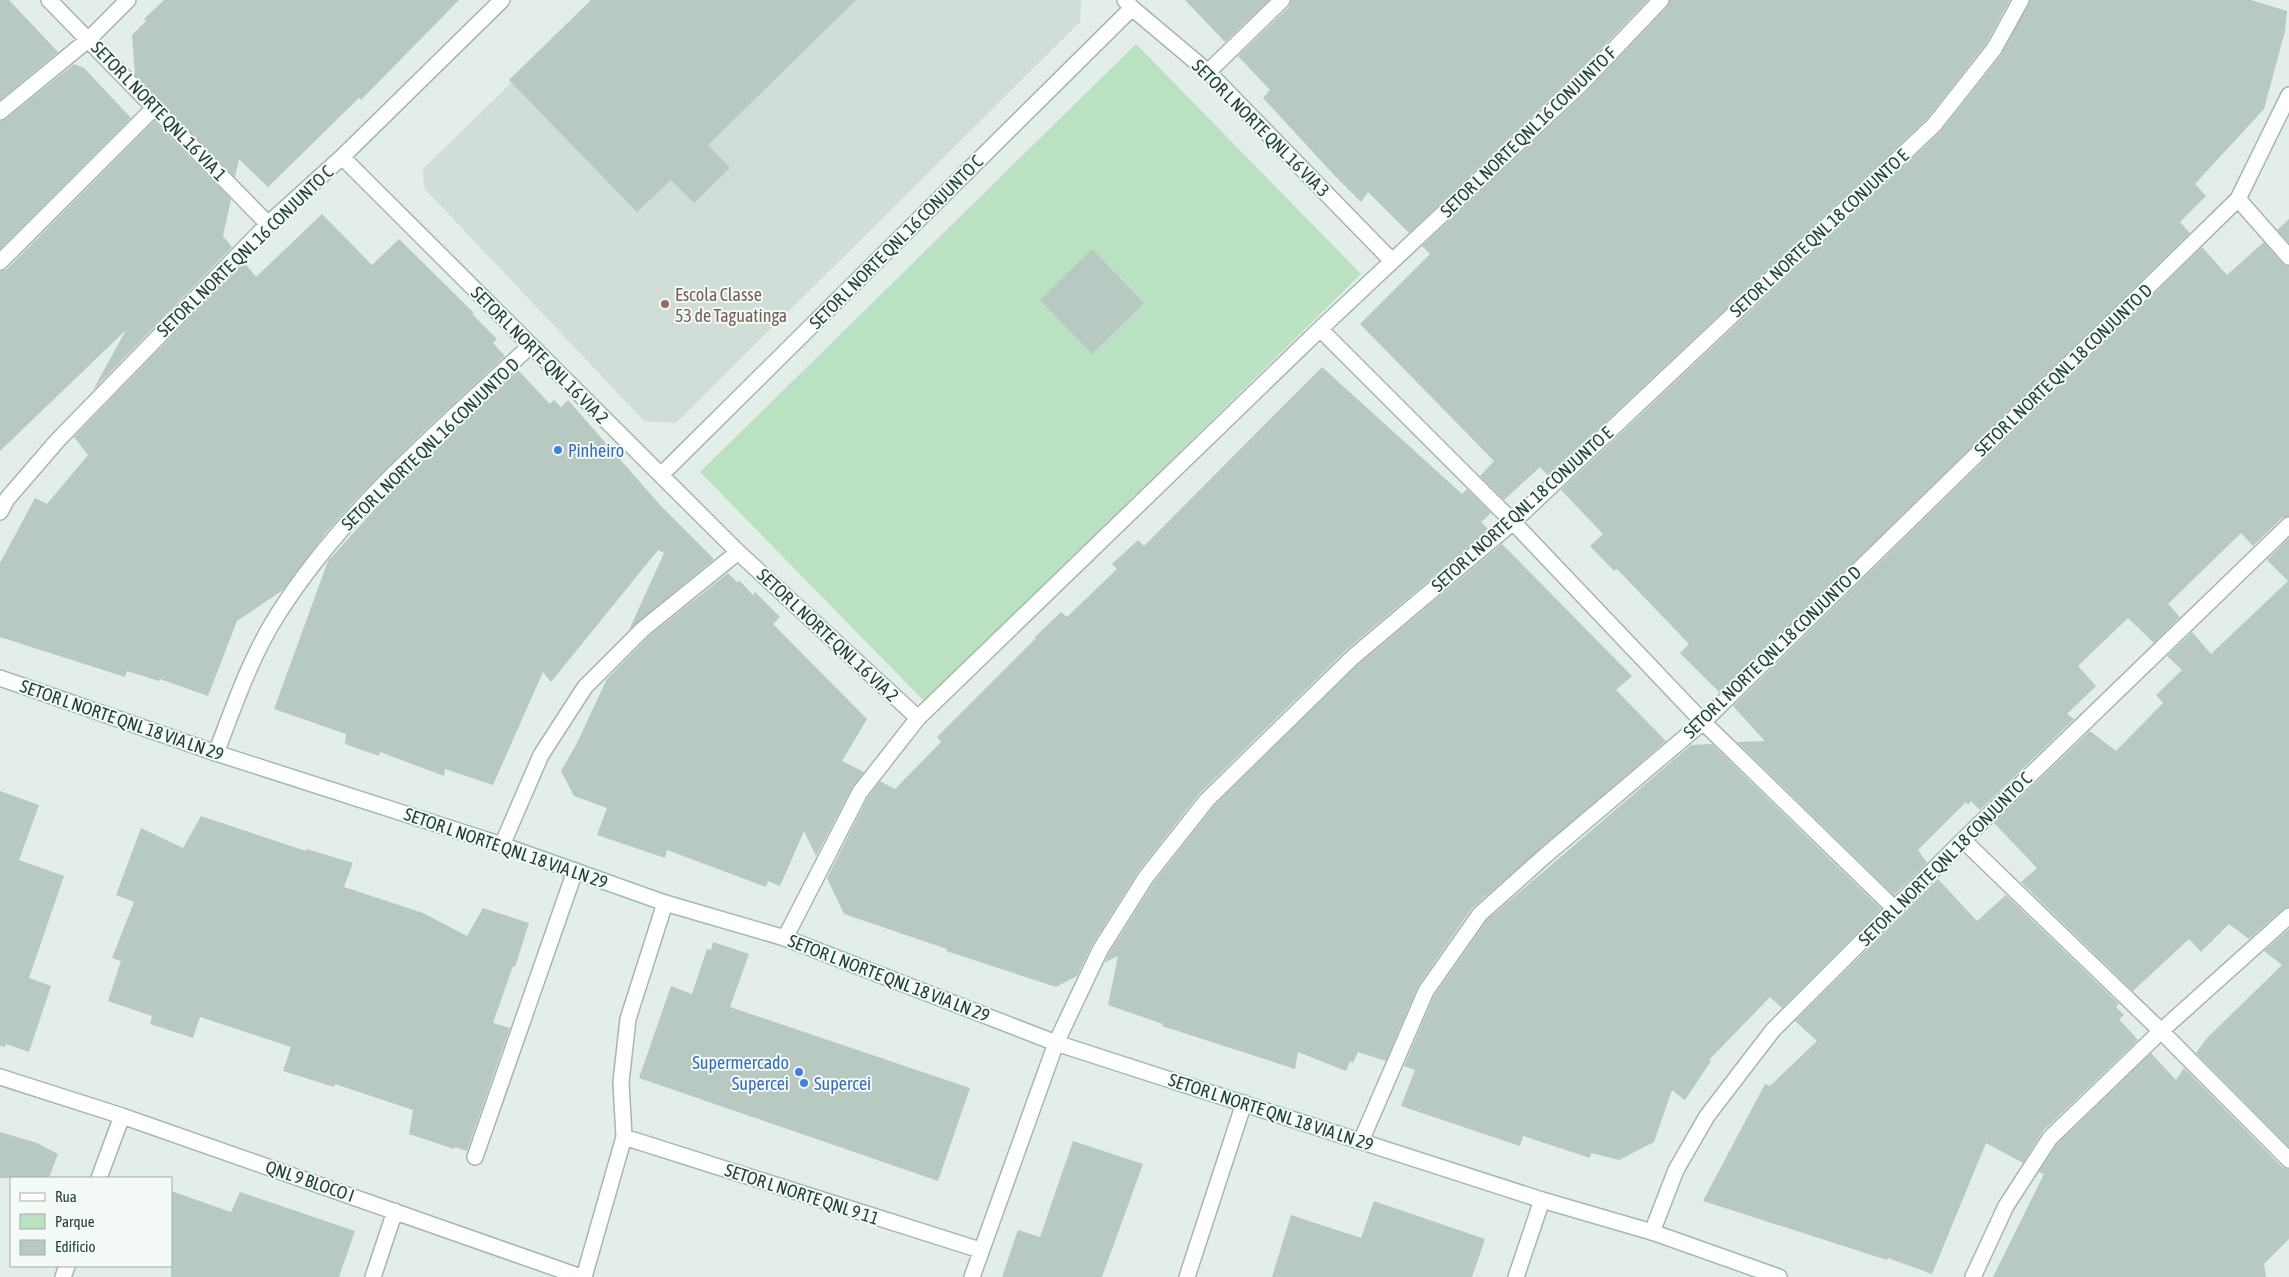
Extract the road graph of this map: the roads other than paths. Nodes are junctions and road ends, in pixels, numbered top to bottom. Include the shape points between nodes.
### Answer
1 (49, 0) edge
2 (128, 0) edge
3 (502, 0) edge
4 (1282, 0) edge
5 (1661, 0) edge
6 (2021, 0) edge
7 (1129, 4) edge
8 (88, 39) junction
9 (1208, 72) junction
10 (2289, 95) edge
11 (155, 107) junction
12 (0, 112) edge
13 (342, 157) junction
14 (2238, 199) junction
15 (268, 224) junction
16 (2289, 257) edge
17 (1392, 261) junction
18 (0, 262) edge
19 (1320, 329) junction
20 (530, 346) junction
21 (661, 475) junction
22 (0, 512) edge
23 (1513, 522) junction
24 (2289, 525) edge
25 (738, 552) junction
26 (0, 678) edge
27 (918, 718) junction
28 (1703, 722) junction
29 (216, 753) junction
30 (1963, 840) junction
31 (502, 845) junction
32 (575, 871) junction
33 (665, 903) junction
34 (1894, 908) junction
35 (2289, 916) edge
36 (785, 938) junction
37 (2161, 1031) junction
38 (1056, 1043) junction
39 (0, 1078) edge
40 (1244, 1104) junction
41 (122, 1116) junction
42 (624, 1137) junction
43 (1361, 1141) junction
44 (475, 1157) dead end
45 (2289, 1160) edge
46 (99, 1177) edge
47 (1542, 1200) junction
48 (395, 1211) junction
49 (1652, 1232) junction
50 (980, 1250) junction
51 (373, 1277) edge
52 (583, 1277) edge
53 (972, 1277) edge
54 (1187, 1277) edge
55 (1516, 1277) edge
56 (1779, 1277) edge
57 (1973, 1277) edge

1 - 8 street, SETOR L NORTE QNL 16 VIA 1
2 - 8 street
3 - 13 street, SETOR L NORTE QNL 16 CONJUNTO C
4 - 9 street
5 - 17 street, SETOR L NORTE QNL 16 CONJUNTO F via 1580,85
6 - 23 street, SETOR L NORTE QNL 18 CONJUNTO E via 1994,49 1934,125
7 - 9 street, SETOR L NORTE QNL 16 VIA 3
7 - 21 street, SETOR L NORTE QNL 16 CONJUNTO C
8 - 11 street, SETOR L NORTE QNL 16 VIA 1
8 - 12 street
9 - 17 street, SETOR L NORTE QNL 16 VIA 3
10 - 14 street, SETOR L NORTE QNL 18 CONJUNTO D
11 - 15 street, SETOR L NORTE QNL 16 VIA 1
11 - 18 street
13 - 15 street, SETOR L NORTE QNL 16 CONJUNTO C
13 - 20 street, SETOR L NORTE QNL 16 VIA 2
14 - 16 street
14 - 28 street, SETOR L NORTE QNL 18 CONJUNTO D
15 - 22 street, SETOR L NORTE QNL 16 CONJUNTO C via 64,434 7,499
17 - 19 street, SETOR L NORTE QNL 16 CONJUNTO F
19 - 23 street
19 - 27 street, SETOR L NORTE QNL 16 CONJUNTO F
20 - 21 street, SETOR L NORTE QNL 16 VIA 2
20 - 29 street, SETOR L NORTE QNL 16 CONJUNTO D via 400,469 336,536 277,614 242,685
21 - 25 street, SETOR L NORTE QNL 16 VIA 2
23 - 28 street
23 - 38 street, SETOR L NORTE QNL 18 CONJUNTO E via 1353,657 1207,800 1141,885 1100,950
24 - 30 street, SETOR L NORTE QNL 18 CONJUNTO C
25 - 27 street, SETOR L NORTE QNL 16 VIA 2
25 - 31 street via 643,628 585,688 541,755
26 - 29 street, SETOR L NORTE QNL 18 VIA LN 29
27 - 36 street, SETOR L NORTE QNL 16 CONJUNTO F via 860,792
28 - 34 street
28 - 43 street, SETOR L NORTE QNL 18 CONJUNTO D via 1480,914 1426,991
29 - 31 street, SETOR L NORTE QNL 18 VIA LN 29
30 - 34 street, SETOR L NORTE QNL 18 CONJUNTO C
30 - 37 street
31 - 32 street, SETOR L NORTE QNL 18 VIA LN 29
32 - 33 street, SETOR L NORTE QNL 18 VIA LN 29
32 - 44 street
33 - 36 street, SETOR L NORTE QNL 18 VIA LN 29
33 - 42 street via 628,1019 621,1082
34 - 49 street, SETOR L NORTE QNL 18 CONJUNTO C via 1773,1030 1707,1116 1676,1170
35 - 37 street
36 - 38 street, SETOR L NORTE QNL 18 VIA LN 29
37 - 45 street
37 - 57 street via 2050,1138 2006,1206
38 - 40 street, SETOR L NORTE QNL 18 VIA LN 29
38 - 50 street, SETOR L NORTE QNL 18 CONJUNTO E
39 - 41 street, QNL 9 BLOCO I
40 - 43 street, SETOR L NORTE QNL 18 VIA LN 29
40 - 54 street
41 - 46 street
41 - 48 street, QNL 9 BLOCO I
42 - 50 street, SETOR L NORTE QNL 9 11
42 - 52 street
43 - 47 street, SETOR L NORTE QNL 18 VIA LN 29
47 - 49 street, SETOR L NORTE QNL 18 VIA LN 29
47 - 55 street
48 - 51 street
48 - 52 street, QNL 9 BLOCO I
49 - 56 street, SETOR L NORTE QNL 18 VIA LN 29
50 - 53 street, SETOR L NORTE QNL 18 CONJUNTO E

